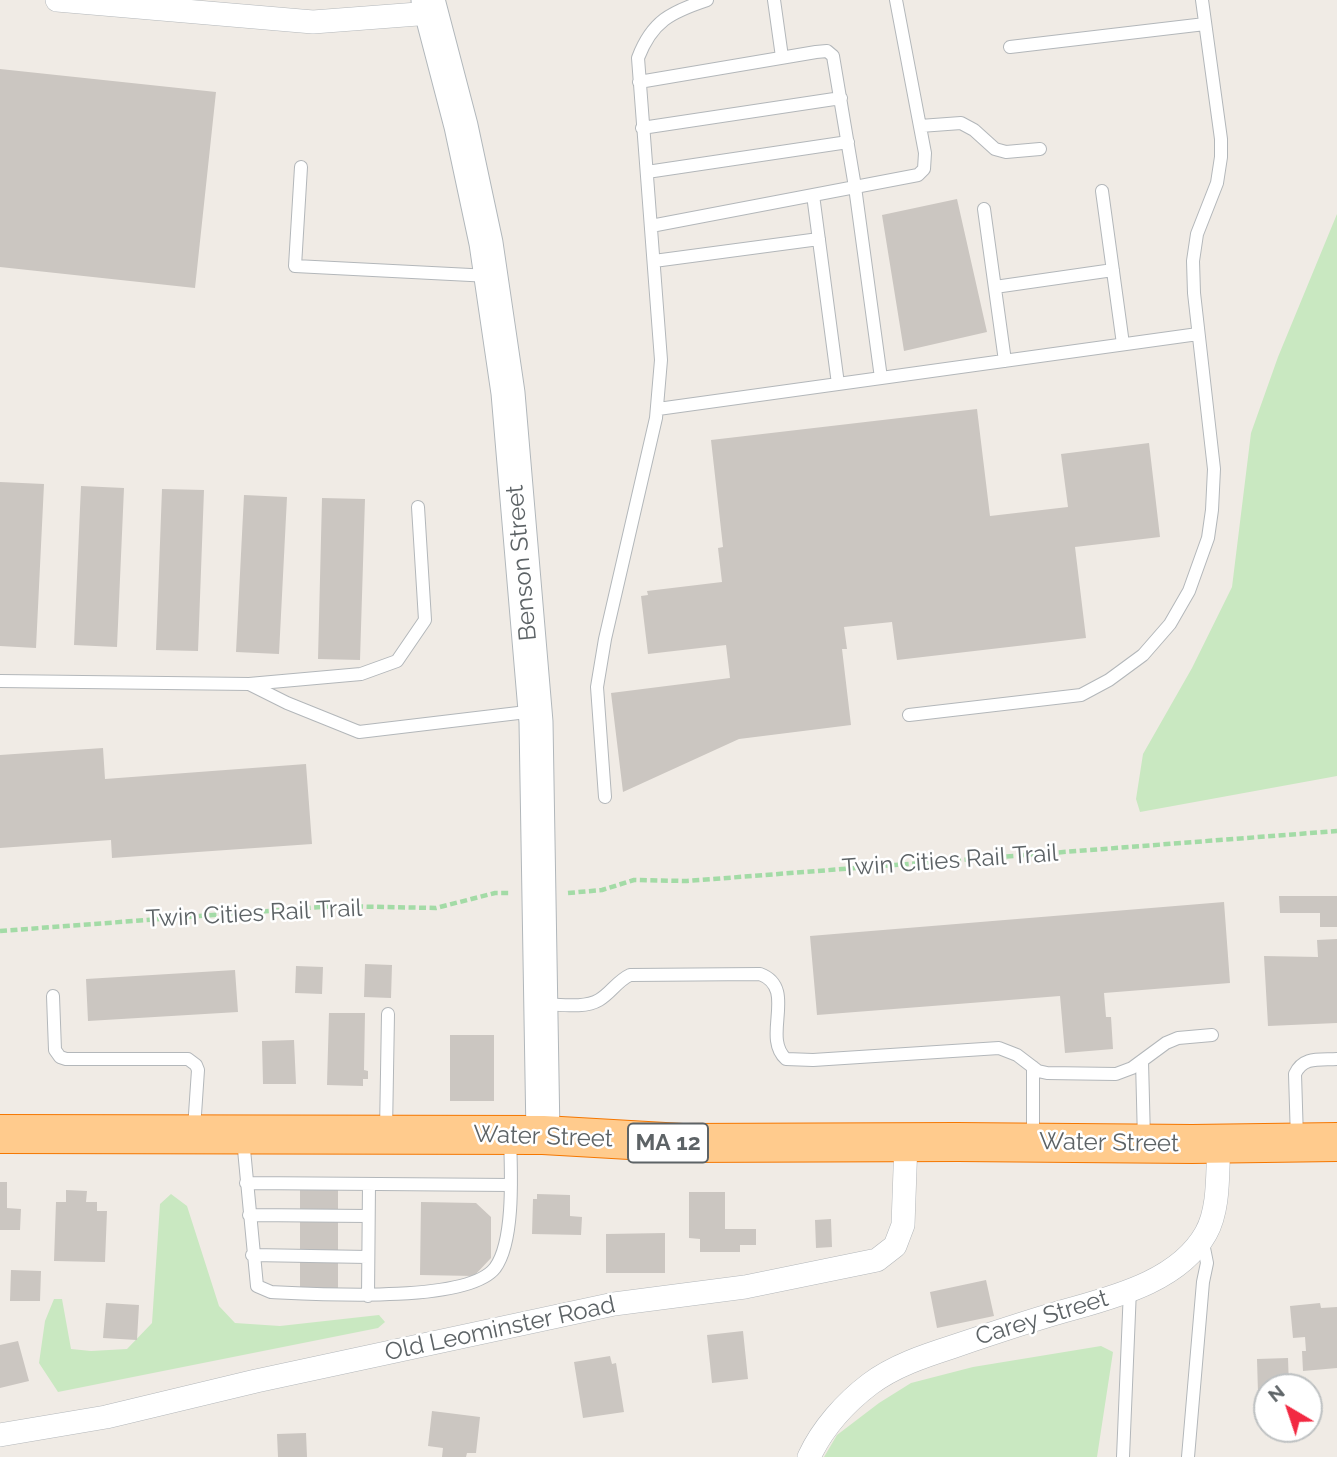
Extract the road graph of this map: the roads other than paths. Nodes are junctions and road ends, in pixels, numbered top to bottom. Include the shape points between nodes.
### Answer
1 (57, 0) edge
2 (707, 0) edge
3 (774, 0) edge
4 (896, 0) edge
5 (1202, 0) edge
6 (117, 3) edge
7 (430, 7) edge
8 (1205, 24) junction
9 (1010, 47) dead end
10 (782, 57) junction
11 (639, 82) junction
12 (841, 98) junction
13 (920, 127) junction
14 (642, 128) junction
15 (848, 142) junction
16 (1040, 149) dead end
17 (301, 167) dead end
18 (647, 172) junction
19 (855, 187) junction
20 (1102, 191) dead end
21 (813, 195) junction
22 (984, 209) dead end
23 (651, 226) junction
24 (819, 239) junction
25 (654, 261) junction
26 (1113, 270) junction
27 (491, 276) junction
28 (995, 287) junction
29 (1198, 334) junction
30 (1123, 344) junction
31 (1005, 361) junction
32 (881, 378) junction
33 (838, 384) junction
34 (657, 409) junction
35 (418, 508) dead end
36 (0, 681) edge
37 (249, 684) junction
38 (535, 710) junction
39 (909, 715) dead end
40 (605, 797) dead end
41 (53, 996) dead end
42 (541, 1004) junction
43 (388, 1014) dead end
44 (1212, 1035) dead end
45 (1337, 1059) edge
46 (1142, 1061) junction
47 (1032, 1067) junction
48 (0, 1134) edge
49 (194, 1135) junction
50 (242, 1135) junction
51 (386, 1135) junction
52 (527, 1135) junction
53 (906, 1142) junction
54 (1337, 1142) edge
55 (1033, 1143) junction
56 (1297, 1143) junction
57 (1144, 1144) junction
58 (1219, 1144) junction
59 (246, 1183) junction
60 (369, 1184) junction
61 (511, 1185) junction
62 (249, 1215) junction
63 (368, 1216) junction
64 (1202, 1238) junction
65 (252, 1255) junction
66 (368, 1257) junction
67 (1130, 1289) junction
68 (368, 1296) junction
69 (0, 1435) edge
70 (809, 1457) edge
71 (1123, 1457) edge
72 (1188, 1457) edge

1 - 6 street
2 - 11 lane via 677,10 646,38 638,58
3 - 10 lane
4 - 13 lane
5 - 8 lane
6 - 7 street via 313,22
7 - 27 main road, Benson Street via 461,126
8 - 9 lane
8 - 29 lane via 1221,157 1194,261
10 - 11 lane
10 - 12 lane via 827,51 836,65
11 - 14 lane
12 - 14 lane
12 - 15 lane
13 - 16 lane via 961,123 995,149
13 - 19 lane via 924,169
14 - 18 lane
15 - 18 lane
15 - 19 lane
17 - 27 lane via 295,266
18 - 23 lane
19 - 21 lane
19 - 32 lane
20 - 26 lane
21 - 23 lane
21 - 24 lane
22 - 28 lane
23 - 25 lane
24 - 25 lane
24 - 33 lane
25 - 34 lane via 661,360
26 - 28 lane
26 - 30 lane
27 - 38 main road, Benson Street via 508,393
28 - 31 lane
29 - 30 lane
29 - 39 lane via 1214,469 1212,510 1208,538 1189,591 1170,624 1143,655 1081,695
30 - 31 lane
31 - 32 lane
32 - 33 lane
33 - 34 lane
34 - 40 lane via 597,687
35 - 37 lane via 425,621 397,661 361,674
36 - 37 lane
37 - 38 lane via 359,732
38 - 42 main road, Benson Street
41 - 49 lane via 55,1050 60,1057 193,1061 198,1070
42 - 47 lane via 592,1003 630,975 760,974 778,990 777,1046 786,1059 999,1048
42 - 52 main road, Benson Street
43 - 51 lane
44 - 46 lane via 1178,1038
45 - 56 lane via 1299,1065 1295,1074
46 - 47 lane via 1116,1074 1059,1075
46 - 57 lane
47 - 55 lane
48 - 49 highway, Water Street / MA 12
49 - 50 highway, Water Street / MA 12
50 - 51 highway, Water Street / MA 12
50 - 59 lane
51 - 52 highway, Water Street / MA 12
52 - 53 highway, Water Street / MA 12 via 682,1143
52 - 61 lane
53 - 55 highway, Water Street / MA 12
53 - 69 street, Old Leominster Road via 903,1225 895,1246 877,1260 745,1287 614,1304 106,1417
54 - 56 highway, Water Street / MA 12
55 - 57 highway, Water Street / MA 12
56 - 58 highway, Water Street / MA 12
57 - 58 highway, Water Street / MA 12
58 - 64 street, Carey Street via 1216,1198
59 - 60 lane
59 - 62 lane
60 - 61 lane
60 - 63 lane
61 - 68 lane via 503,1251 489,1275 471,1284
62 - 63 lane
62 - 65 lane
63 - 66 lane
64 - 67 street, Carey Street via 1173,1268
64 - 72 lane via 1207,1263
65 - 66 lane
65 - 68 lane via 254,1280 260,1289
66 - 68 lane
67 - 70 street, Carey Street via 910,1361 871,1383 836,1414
67 - 71 lane

